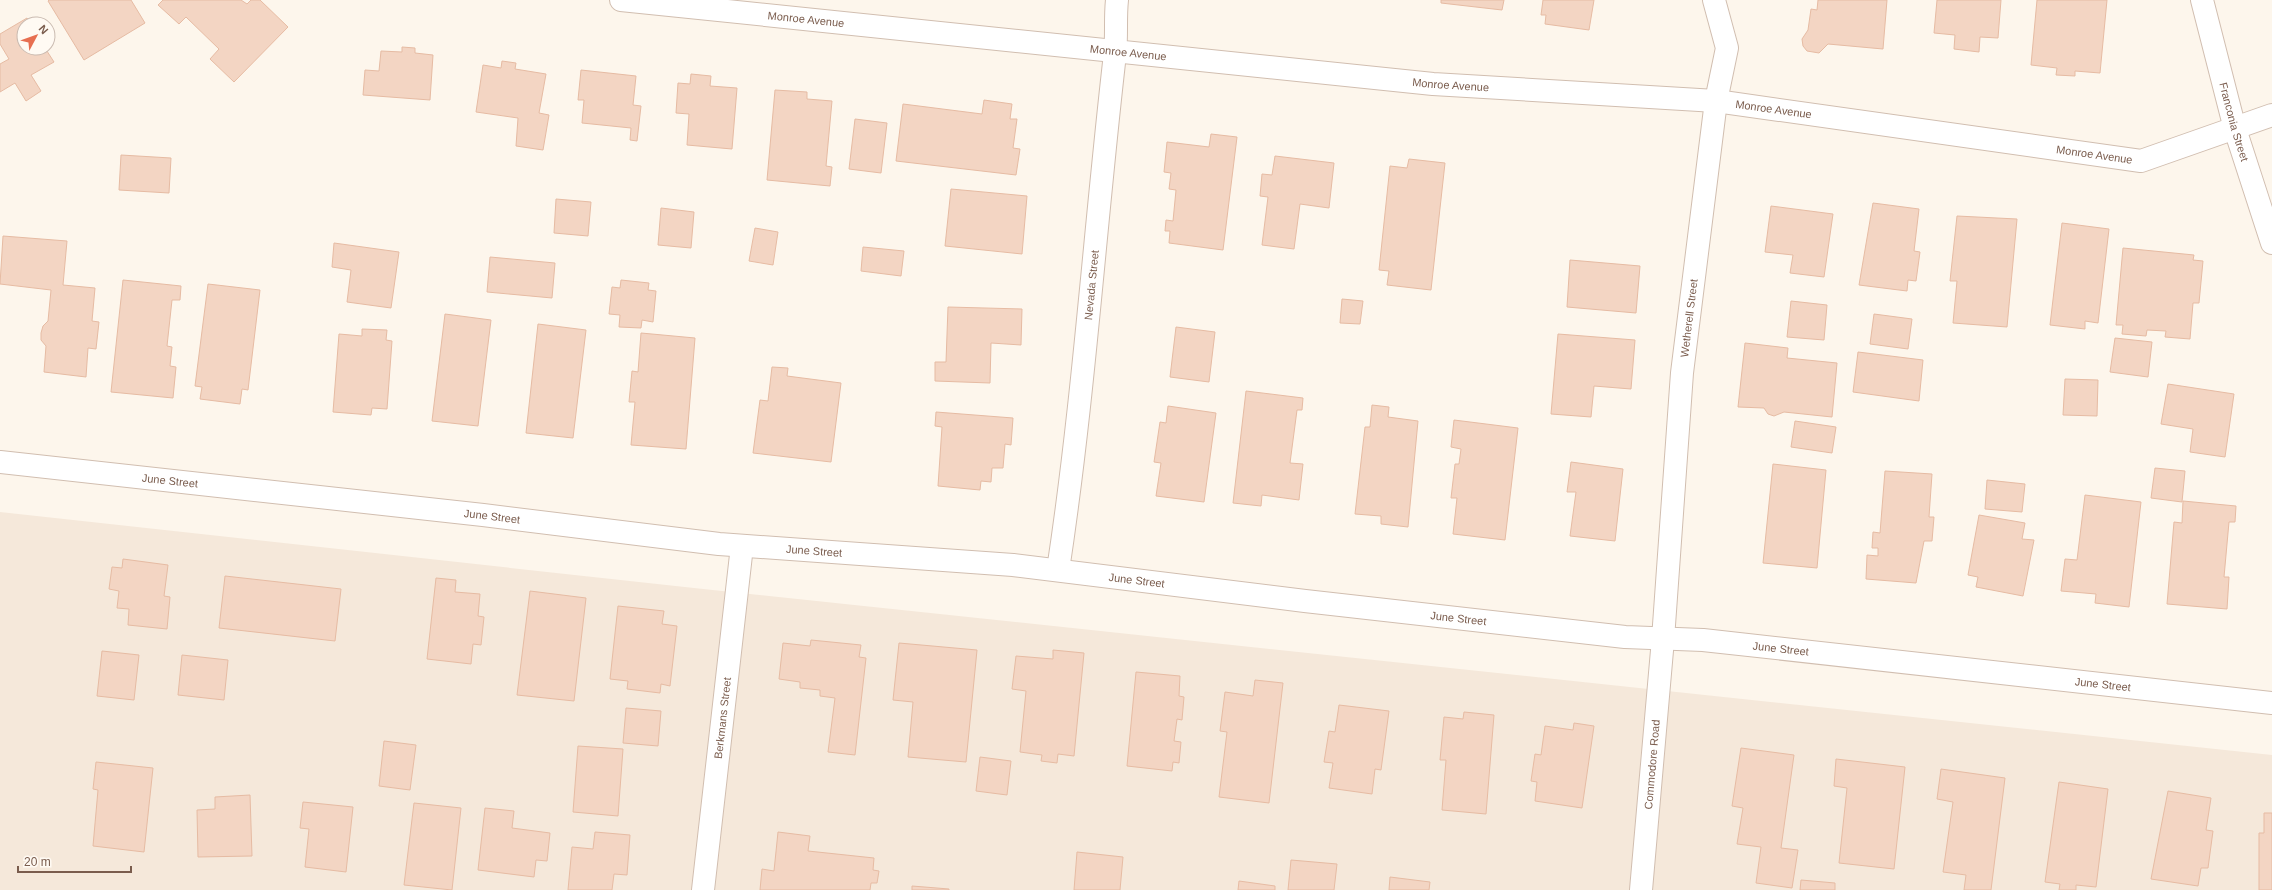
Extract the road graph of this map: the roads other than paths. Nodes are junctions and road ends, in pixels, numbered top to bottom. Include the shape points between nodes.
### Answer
1 (621, 0) edge
2 (1117, 0) edge
3 (1714, 0) edge
4 (2202, 0) edge
5 (1115, 53) junction
6 (1716, 101) junction
7 (2272, 115) edge
8 (2235, 129) junction
9 (2272, 243) edge
10 (0, 462) edge
11 (742, 546) junction
12 (1058, 570) junction
13 (1663, 639) junction
14 (2272, 703) edge
15 (703, 890) edge
16 (1641, 890) edge

1 - 5 street, Monroe Avenue
2 - 5 street, Nevada Street
3 - 6 street, Wetherell Street via 1727,48
4 - 8 street, Franconia Street
5 - 6 street, Monroe Avenue via 1433,84
5 - 12 street, Nevada Street via 1109,92 1091,290
6 - 8 street, Monroe Avenue via 2141,161
6 - 13 street, Wetherell Street via 1682,373
7 - 8 street, Monroe Avenue
8 - 9 street, Franconia Street
10 - 11 street, June Street
11 - 12 street, June Street via 978,561
11 - 15 street, Berkmans Street
12 - 13 street, June Street via 1305,601
13 - 14 street, June Street via 1703,640
13 - 16 street, Commodore Road

